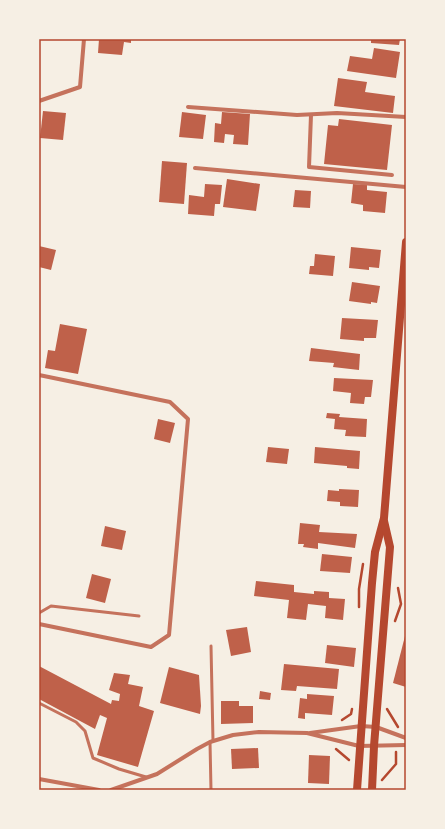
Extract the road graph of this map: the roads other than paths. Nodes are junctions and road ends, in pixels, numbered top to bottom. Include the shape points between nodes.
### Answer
1 (84, 39) edge
2 (39, 101) edge
3 (188, 107) dead end
4 (311, 115) junction
5 (406, 117) edge
6 (195, 168) dead end
7 (392, 175) dead end
8 (406, 187) edge
9 (406, 242) edge
10 (39, 375) edge
11 (384, 518) junction
12 (39, 613) edge
13 (139, 616) dead end
14 (39, 624) edge
15 (211, 646) dead end
16 (39, 703) edge
17 (361, 726) junction
18 (376, 726) junction
19 (308, 733) junction
20 (406, 738) edge
21 (212, 741) junction
22 (406, 745) edge
23 (359, 746) junction
24 (374, 746) junction
25 (148, 778) junction
26 (39, 779) edge
27 (99, 790) edge
28 (111, 790) edge
29 (211, 790) edge
30 (357, 790) edge
31 (372, 790) edge

1 - 2 street via 80,87
3 - 4 street
4 - 5 street via 337,112
4 - 7 street via 309,167
6 - 8 street
9 - 11 main road
10 - 14 street via 170,402 188,419 168,635 151,647
11 - 17 main road via 375,552
11 - 18 main road via 390,547
12 - 13 lane via 51,606
15 - 21 lane
16 - 25 lane via 76,722 84,731 93,758
17 - 18 street
17 - 19 street
17 - 23 main road
18 - 20 street
18 - 24 main road
19 - 21 street via 259,732
19 - 23 street
21 - 25 street
21 - 29 lane
22 - 24 street
23 - 24 street
23 - 30 main road
24 - 31 main road
25 - 28 street
26 - 27 street

